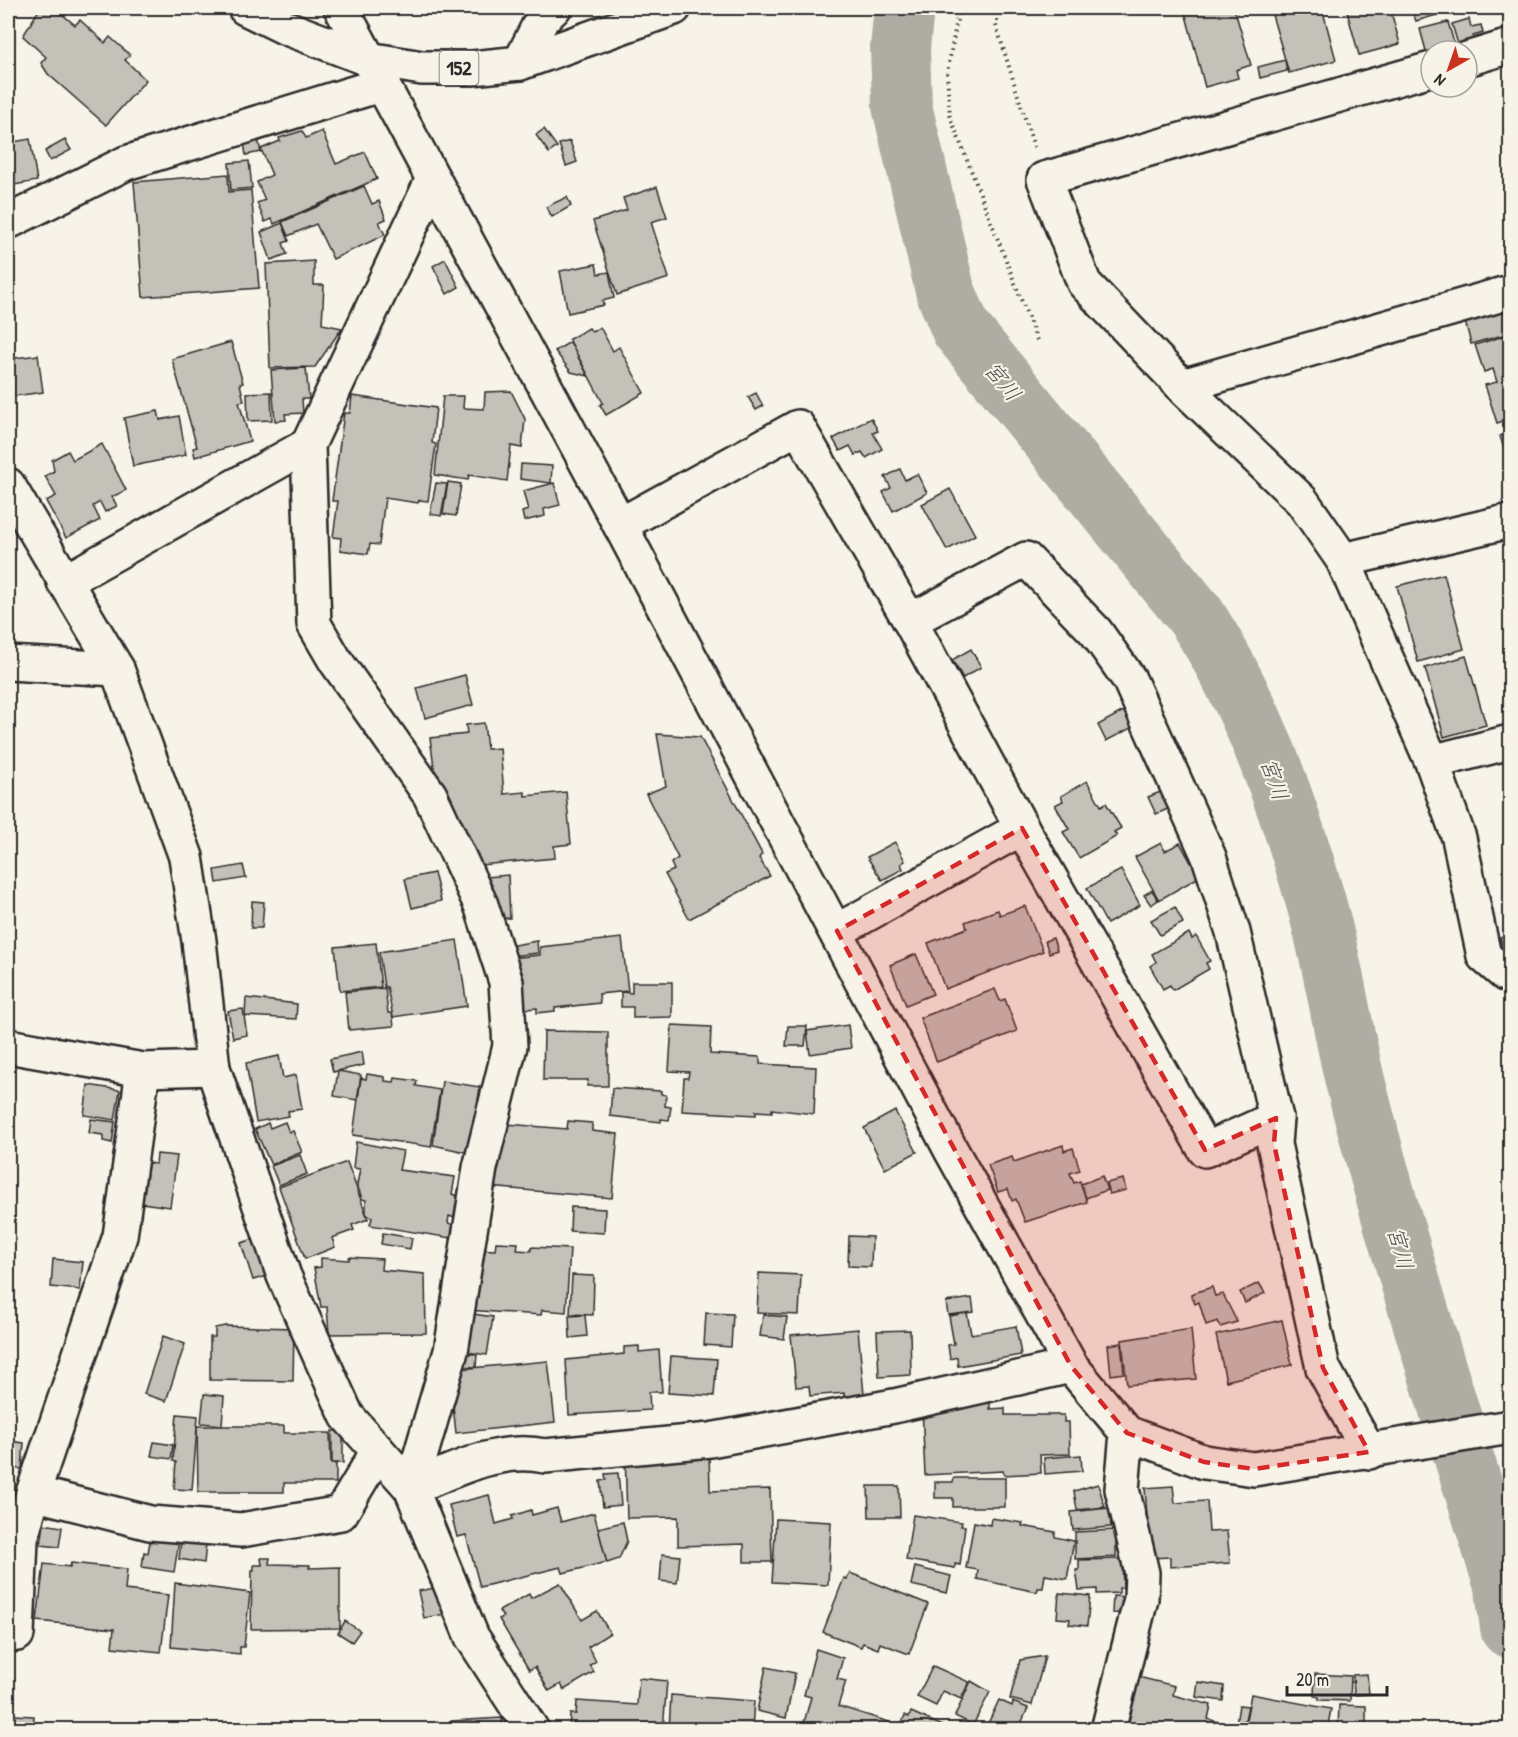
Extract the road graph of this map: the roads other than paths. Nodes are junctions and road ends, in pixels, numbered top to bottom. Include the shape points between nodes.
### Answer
1 (245, 8) edge
2 (341, 8) edge
3 (554, 8) edge
4 (675, 8) edge
5 (1510, 46) edge
6 (1479, 55) edge
7 (520, 63) junction
8 (375, 72) junction
9 (1419, 72) edge
10 (433, 179) junction
11 (8, 222) edge
12 (1510, 292) edge
13 (1182, 386) junction
14 (308, 445) junction
15 (8, 485) edge
16 (1510, 521) edge
17 (620, 525) junction
18 (1343, 560) junction
19 (64, 582) junction
20 (910, 621) junction
21 (8, 663) edge
22 (117, 669) junction
23 (1510, 742) edge
24 (1432, 762) junction
25 (1022, 828) junction
26 (837, 931) junction
27 (1510, 972) edge
28 (8, 1046) edge
29 (213, 1068) junction
30 (143, 1070) junction
31 (1276, 1118) junction
32 (1071, 1366) junction
33 (1510, 1428) edge
34 (1126, 1433) junction
35 (1382, 1449) junction
36 (378, 1451) junction
37 (411, 1488) junction
38 (33, 1493) junction
39 (8, 1635) edge
40 (532, 1730) edge
41 (1108, 1730) edge

1 - 8 main road, 152
2 - 8 main road
3 - 7 main road via 542,19
4 - 7 main road, 152
5 - 6 main road
7 - 8 main road, 152
8 - 10 main road
8 - 11 main road via 126,163
9 - 13 main road via 1044,179 1084,282
10 - 14 main road
10 - 17 main road
12 - 13 main road
13 - 18 main road via 1302,501
14 - 19 main road
14 - 37 main road via 314,624 429,795 481,904 506,982 510,1046 480,1168 451,1351
15 - 19 main road
16 - 18 main road
17 - 20 main road via 798,427
17 - 26 main road
18 - 24 main road
19 - 22 main road
20 - 25 main road
20 - 31 main road via 1026,559 1096,632 1129,679 1209,856 1233,932
21 - 22 main road
22 - 29 main road via 186,857
23 - 24 main road
24 - 27 main road via 1459,838 1484,956 1505,974
25 - 26 main road
25 - 31 main road via 1205,1150
26 - 32 main road via 951,1150
28 - 30 main road
29 - 30 main road
29 - 36 main road via 284,1276 347,1416
30 - 38 main road via 120,1236
31 - 35 main road via 1274,1144 1323,1368
32 - 34 main road
32 - 37 main road via 894,1406 710,1440 545,1456 531,1453 491,1457
33 - 35 main road
34 - 35 main road via 1204,1462 1254,1469
34 - 41 main road via 1122,1489 1142,1573 1141,1599
36 - 37 main road
36 - 38 main road via 341,1514 241,1530 150,1523
37 - 40 main road via 472,1637
38 - 39 main road via 21,1539 17,1634

